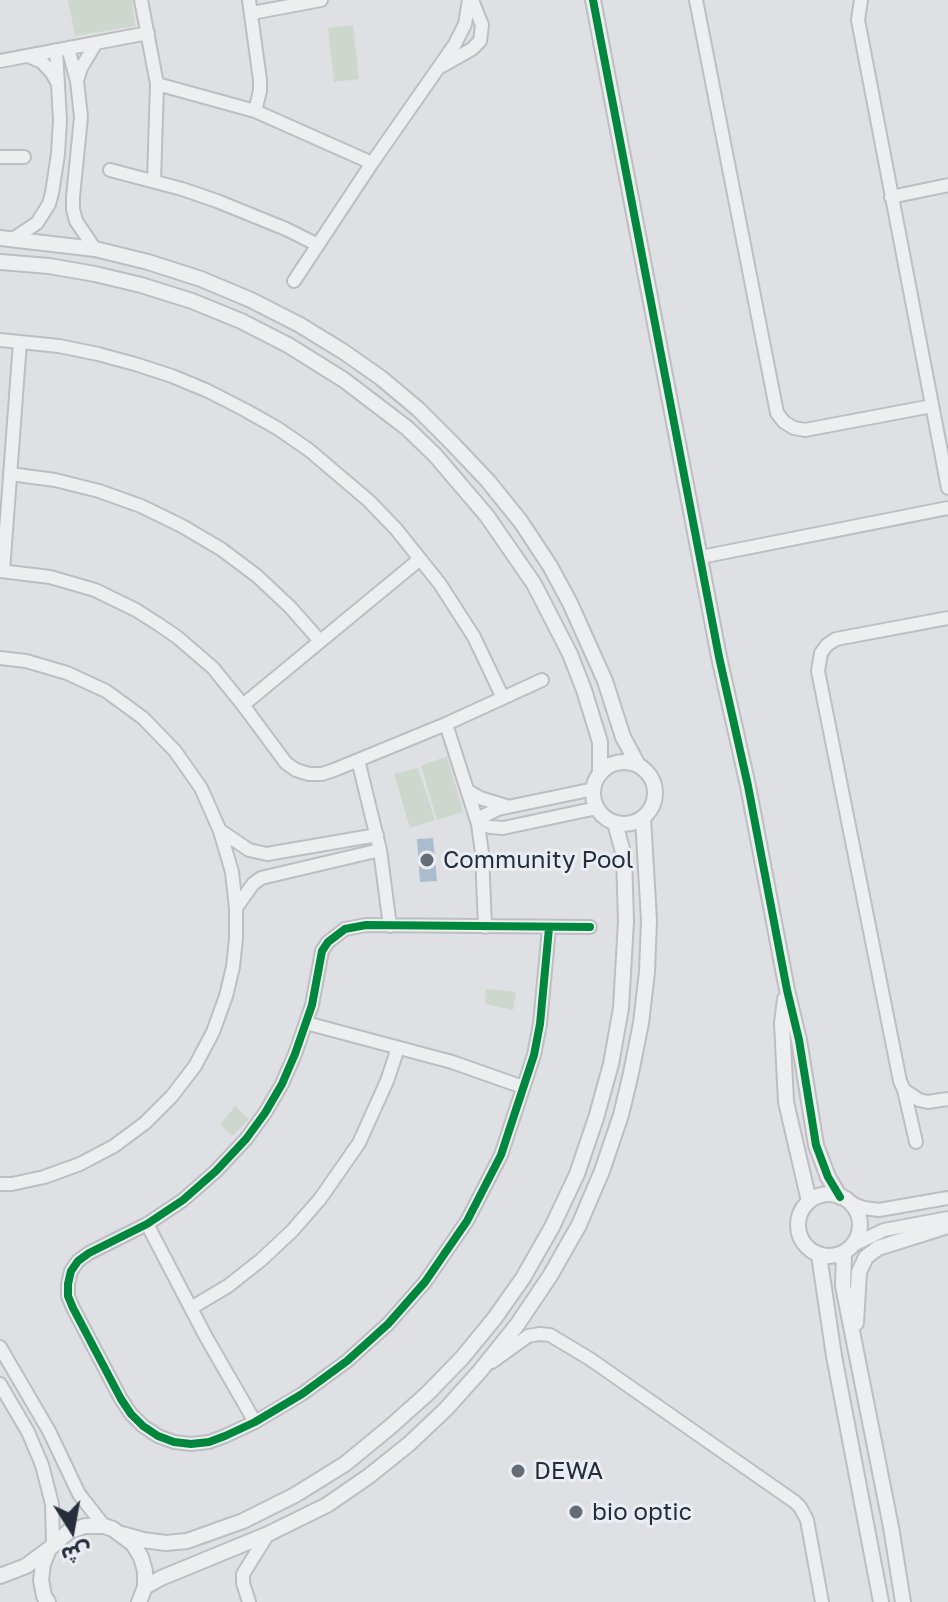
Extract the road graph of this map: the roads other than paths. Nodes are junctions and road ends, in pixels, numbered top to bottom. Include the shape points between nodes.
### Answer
1 (141, 0) edge
2 (321, 0) edge
3 (471, 0) edge
4 (593, 0) edge
5 (696, 0) edge
6 (861, 0) edge
7 (251, 7) edge
8 (148, 33) junction
9 (96, 43) junction
10 (62, 49) junction
11 (28, 56) junction
12 (0, 61) edge
13 (437, 69) junction
14 (77, 81) junction
15 (157, 84) junction
16 (59, 86) junction
17 (80, 105) junction
18 (60, 107) junction
19 (255, 111) junction
20 (0, 157) edge
21 (24, 157) dead end
22 (372, 163) junction
23 (110, 170) dead end
24 (154, 181) junction
25 (948, 185) edge
26 (891, 197) junction
27 (7, 238) edge
28 (318, 245) junction
29 (95, 249) junction
30 (0, 262) edge
31 (294, 281) dead end
32 (0, 340) edge
33 (20, 342) junction
34 (932, 406) junction
35 (10, 474) junction
36 (948, 488) edge
37 (948, 508) edge
38 (701, 557) junction
39 (420, 559) junction
40 (2, 571) edge
41 (948, 618) edge
42 (320, 641) junction
43 (0, 658) edge
44 (542, 680) dead end
45 (503, 698) junction
46 (243, 705) junction
47 (446, 724) junction
48 (358, 760) junction
49 (638, 765) junction
50 (600, 774) junction
51 (594, 789) junction
52 (468, 791) junction
53 (532, 802) junction
54 (509, 807) junction
55 (597, 808) junction
56 (372, 810) junction
57 (643, 818) junction
58 (478, 822) junction
59 (536, 822) junction
60 (615, 823) junction
61 (515, 826) junction
62 (220, 831) junction
63 (377, 835) junction
64 (348, 840) junction
65 (323, 844) junction
66 (380, 850) junction
67 (482, 853) junction
68 (349, 858) junction
69 (327, 862) junction
70 (385, 875) junction
71 (236, 908) junction
72 (390, 926) junction
73 (485, 927) junction
74 (590, 927) dead end
75 (549, 928) junction
76 (787, 990) junction
77 (306, 1023) junction
78 (398, 1048) junction
79 (523, 1087) junction
80 (904, 1090) junction
81 (948, 1099) edge
82 (916, 1142) dead end
83 (6, 1184) edge
84 (0, 1196) edge
85 (948, 1198) edge
86 (845, 1200) junction
87 (809, 1201) junction
88 (948, 1218) edge
89 (147, 1224) junction
90 (948, 1226) edge
91 (849, 1248) junction
92 (819, 1255) junction
93 (191, 1308) junction
94 (0, 1347) edge
95 (855, 1347) junction
96 (480, 1371) junction
97 (0, 1384) edge
98 (255, 1422) junction
99 (104, 1526) junction
100 (122, 1534) junction
101 (268, 1534) junction
102 (51, 1546) junction
103 (0, 1576) edge
104 (145, 1587) junction
105 (48, 1602) edge
106 (139, 1602) edge
107 (249, 1602) edge
108 (822, 1602) edge
109 (881, 1602) edge
110 (903, 1602) edge

1 - 8 street
2 - 7 street
3 - 13 street via 460,34
3 - 13 street via 482,25 480,41
4 - 38 street
5 - 34 street via 777,413 784,422 805,430
6 - 26 street via 858,20
7 - 19 street via 260,80
8 - 9 street
8 - 15 street
9 - 10 street
9 - 14 street
10 - 11 street
10 - 14 street
10 - 16 street
11 - 12 street
11 - 16 street via 42,62
13 - 22 street
14 - 17 street
15 - 19 street
15 - 24 street
16 - 18 street
17 - 18 street
17 - 29 street via 73,209
18 - 27 street via 49,204 37,223
19 - 22 street
20 - 21 street
22 - 28 street
23 - 24 street
24 - 28 street via 251,214
25 - 26 street
26 - 34 street
27 - 29 street
28 - 31 street
29 - 49 street via 201,279 251,300 344,352 418,409 488,481 550,566 589,642
30 - 50 street via 95,274 192,301 288,345 407,428 487,516 534,584 584,690 600,742
32 - 33 street
33 - 35 street
33 - 39 street via 135,364 208,391 256,416 340,474
34 - 36 street
35 - 40 street
35 - 42 street via 99,491 182,526 257,576
37 - 38 street
38 - 76 street
39 - 42 street
39 - 45 street via 474,637
40 - 46 street via 95,590 136,610 213,668
41 - 80 street via 836,639 818,663
42 - 46 street
43 - 62 street via 67,673 106,691 143,718 201,788
44 - 45 street
45 - 47 street
46 - 48 street via 296,770 322,774
47 - 48 street
47 - 52 street
48 - 56 street
49 - 50 street via 621,762
49 - 57 street via 655,790 655,801
50 - 51 street
51 - 53 street
51 - 55 street
52 - 54 street
52 - 58 street
53 - 54 street
53 - 59 street
54 - 58 street
55 - 59 street
55 - 60 street
56 - 63 street
56 - 64 street
57 - 60 street
57 - 96 street via 647,972 621,1115 579,1225 517,1325
58 - 61 street
58 - 67 street
59 - 61 street
60 - 100 street via 624,856 626,921 621,1008 611,1064 577,1174 523,1278 445,1376 345,1464 295,1495 187,1541 166,1543
61 - 67 street
62 - 65 street via 258,853
62 - 71 street
63 - 64 street
63 - 66 street
64 - 65 street
65 - 69 street
66 - 68 street
66 - 70 street
67 - 73 street
68 - 69 street
68 - 70 street
69 - 71 street via 261,878
70 - 72 street
71 - 83 street via 226,996 213,1032 172,1096 114,1146 44,1177
72 - 73 street
72 - 77 street via 355,926 328,942
73 - 75 street
74 - 75 street
75 - 79 street via 540,1024
76 - 86 street via 816,1145 828,1177
76 - 87 street via 782,1023 786,1102
77 - 78 street
77 - 89 street via 282,1084 246,1139 183,1200
78 - 79 street
78 - 93 street via 359,1143 320,1199 261,1260
79 - 98 street via 501,1155 467,1221 425,1282 347,1361
80 - 81 street via 928,1102
80 - 82 street
83 - 84 street
85 - 86 street via 879,1210
86 - 87 street via 830,1194
86 - 91 street via 860,1223
87 - 92 street via 801,1211 800,1236
88 - 91 street via 884,1230
89 - 93 street
89 - 98 street via 78,1261 68,1284 73,1308 121,1399 143,1426 174,1442 209,1442
90 - 95 street via 878,1248 866,1257 859,1272
91 - 92 street
91 - 95 street via 843,1286
92 - 109 street
93 - 98 street
94 - 99 street via 79,1494
95 - 110 street
96 - 101 street via 409,1444 369,1476 327,1505
96 - 108 street via 518,1342 539,1334 561,1340 590,1359 800,1507
97 - 102 street via 42,1465 52,1504
99 - 100 street
99 - 102 street via 68,1532
100 - 104 street via 141,1557
101 - 104 street
101 - 107 street via 243,1574
102 - 103 street via 26,1566
102 - 105 street via 41,1580
104 - 106 street

